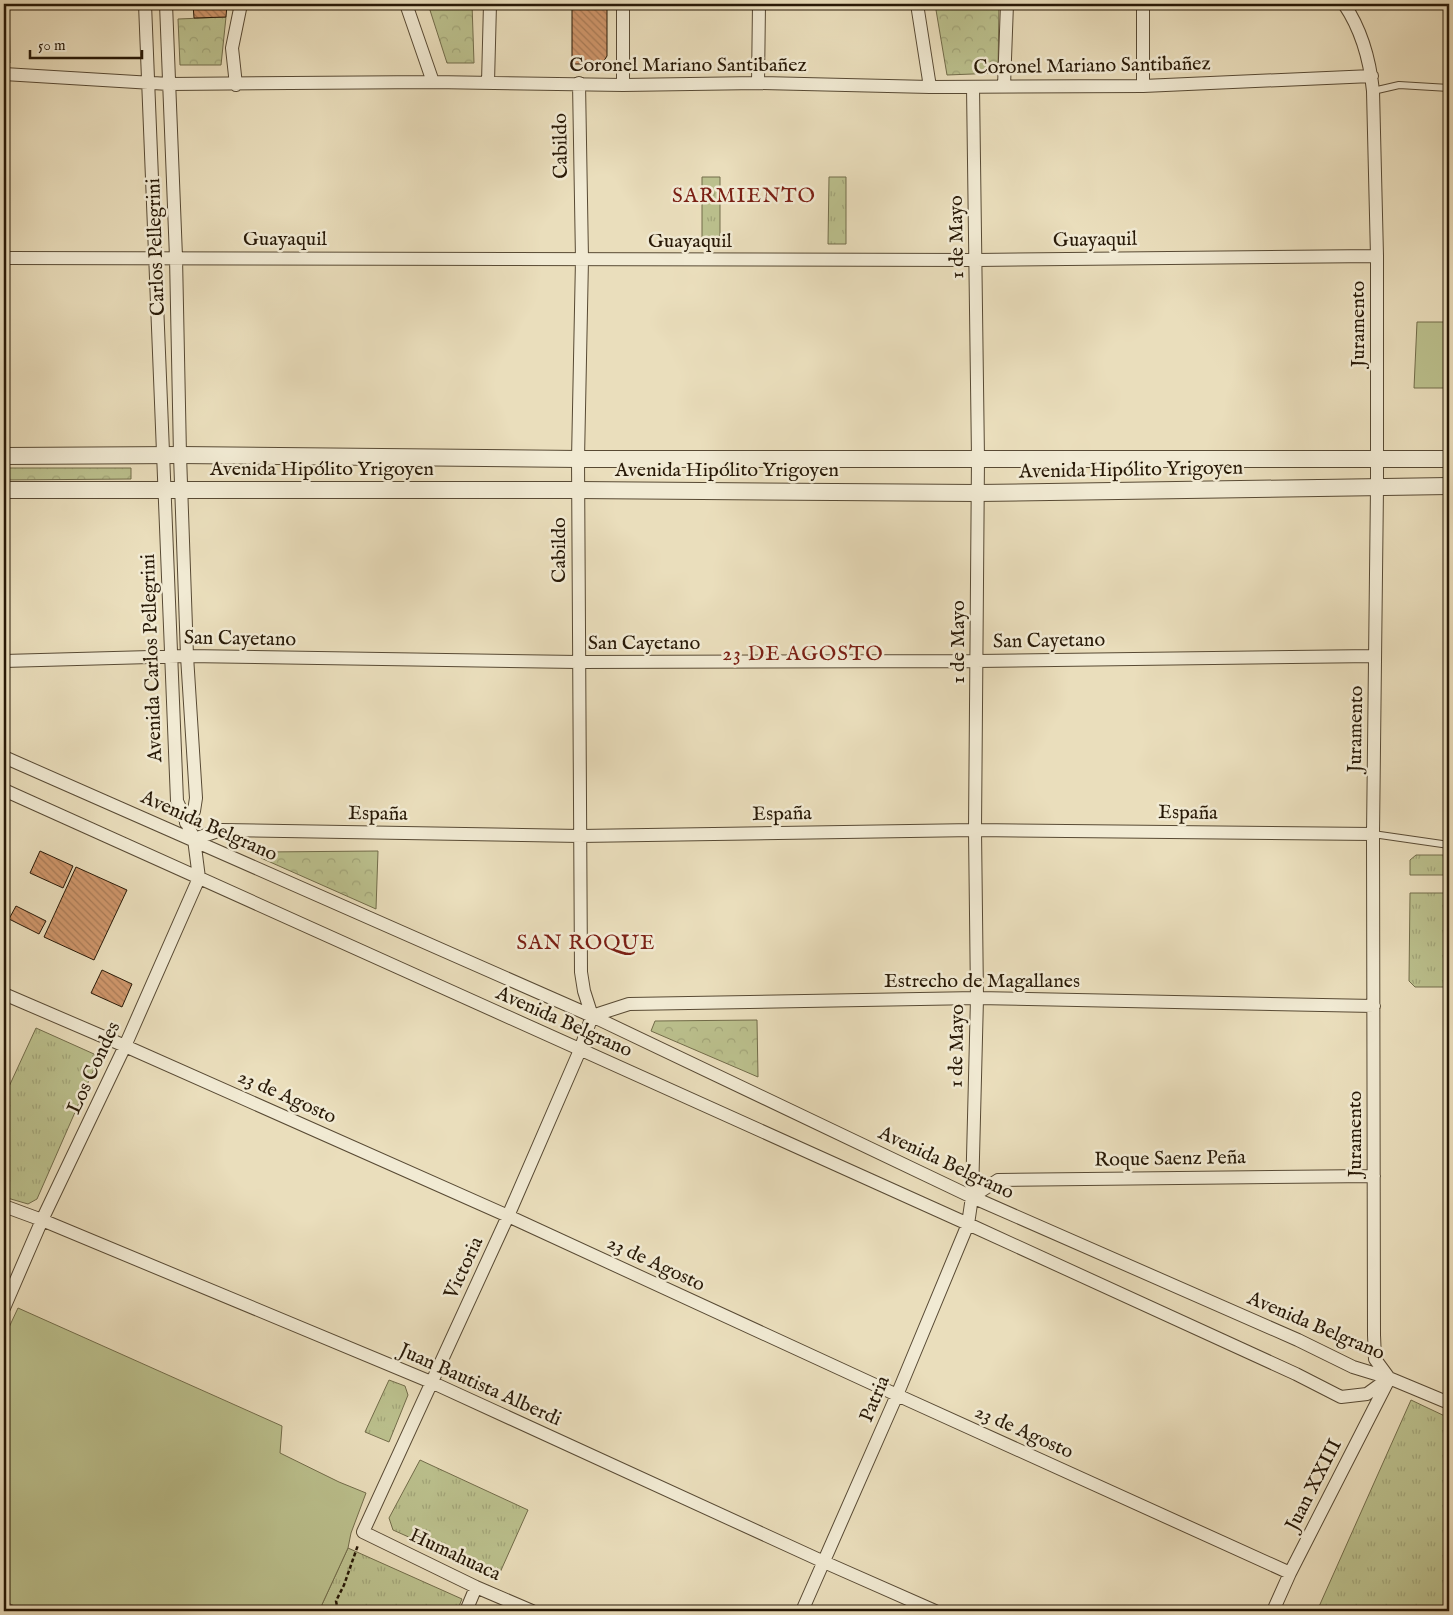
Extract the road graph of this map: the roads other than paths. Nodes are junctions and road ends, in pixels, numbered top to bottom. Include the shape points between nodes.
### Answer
1 (145, 4) edge
2 (166, 4) edge
3 (241, 4) edge
4 (406, 4) edge
5 (490, 4) edge
6 (623, 4) edge
7 (759, 4) edge
8 (917, 4) edge
9 (1007, 4) edge
10 (1143, 4) edge
11 (1344, 4) edge
12 (4, 74) edge
13 (1372, 76) junction
14 (433, 82) junction
15 (488, 82) junction
16 (148, 83) junction
17 (579, 83) junction
18 (758, 83) junction
19 (169, 84) junction
20 (236, 85) junction
21 (623, 85) junction
22 (1004, 86) junction
23 (1143, 86) junction
24 (930, 87) junction
25 (973, 87) junction
26 (1449, 88) edge
27 (1373, 91) junction
28 (1377, 256) junction
29 (155, 257) junction
30 (176, 257) junction
31 (4, 258) edge
32 (582, 259) junction
33 (976, 260) junction
34 (172, 455) junction
35 (4, 456) edge
36 (978, 458) junction
37 (1377, 458) junction
38 (578, 459) junction
39 (1449, 459) edge
40 (1449, 486) edge
41 (1377, 487) junction
42 (4, 490) edge
43 (164, 490) junction
44 (181, 490) junction
45 (578, 490) junction
46 (977, 493) junction
47 (187, 656) junction
48 (1375, 656) junction
49 (170, 657) junction
50 (4, 661) edge
51 (976, 661) junction
52 (578, 662) junction
53 (4, 757) edge
54 (4, 790) edge
55 (186, 823) junction
56 (975, 830) junction
57 (1373, 834) junction
58 (580, 836) junction
59 (194, 840) junction
60 (1449, 845) edge
61 (199, 878) junction
62 (4, 994) edge
63 (977, 998) junction
64 (1374, 1006) junction
65 (592, 1016) junction
66 (125, 1046) junction
67 (580, 1050) junction
68 (1374, 1176) junction
69 (972, 1197) junction
70 (4, 1206) edge
71 (508, 1216) junction
72 (42, 1220) junction
73 (968, 1224) junction
74 (4, 1308) edge
75 (1389, 1378) junction
76 (431, 1382) junction
77 (897, 1396) junction
78 (1449, 1404) edge
79 (363, 1532) joint
80 (824, 1562) junction
81 (1290, 1573) junction
82 (476, 1587) junction
83 (466, 1611) edge
84 (532, 1611) edge
85 (802, 1611) edge
86 (935, 1611) edge
87 (1273, 1611) edge

1 - 16 street, Carlos Pellegrini
2 - 19 street, Carlos Pellegrini
3 - 20 street via 232,48
4 - 14 street
5 - 15 street
6 - 21 street
7 - 18 street
8 - 24 street
9 - 22 street
10 - 23 street
11 - 13 street, Juramento via 1358,29
12 - 16 street, Coronel Mariano Santibañez
13 - 23 street, Coronel Mariano Santibañez
13 - 27 street, Juramento
14 - 15 street, Coronel Mariano Santibañez
14 - 20 street, Coronel Mariano Santibañez
15 - 17 street, Coronel Mariano Santibañez
16 - 19 street, Coronel Mariano Santibañez
16 - 29 street, Carlos Pellegrini
17 - 21 street, Coronel Mariano Santibañez
17 - 32 street, Cabildo
18 - 21 street, Coronel Mariano Santibañez
18 - 24 street, Coronel Mariano Santibañez
19 - 20 street, Coronel Mariano Santibañez
19 - 30 street, Carlos Pellegrini
22 - 23 street, Coronel Mariano Santibañez
22 - 25 street, Coronel Mariano Santibañez
24 - 25 street, Coronel Mariano Santibañez
25 - 33 street, 1 de Mayo
26 - 27 lane via 1399,85
27 - 28 street, Juramento
28 - 33 street, Guayaquil
28 - 37 street, Juramento
29 - 30 street, Guayaquil
29 - 31 street, Guayaquil
29 - 34 street, Carlos Pellegrini
30 - 32 street, Guayaquil
30 - 34 street, Carlos Pellegrini
32 - 33 street, Guayaquil
32 - 38 street, Cabildo
33 - 36 street, 1 de Mayo
34 - 35 street, Avenida Hipólito Yrigoyen
34 - 38 street, Avenida Hipólito Yrigoyen
34 - 43 street, Carlos Pellegrini
34 - 44 street, Carlos Pellegrini
36 - 37 street, Avenida Hipólito Yrigoyen
36 - 38 street, Avenida Hipólito Yrigoyen
36 - 46 street, 1 de Mayo
37 - 39 street, Avenida Hipólito Yrigoyen
37 - 41 street, Juramento
38 - 45 street, Cabildo
40 - 41 street, Avenida Hipólito Yrigoyen
41 - 46 street, Avenida Hipólito Yrigoyen
41 - 48 street, Juramento
42 - 43 street, Avenida Hipólito Yrigoyen
43 - 44 street, Avenida Hipólito Yrigoyen
43 - 49 street, Avenida Carlos Pellegrini
44 - 45 street, Avenida Hipólito Yrigoyen
44 - 47 street, Avenida Carlos Pellegrini
45 - 46 street, Avenida Hipólito Yrigoyen
45 - 52 street, Cabildo
46 - 51 street, 1 de Mayo
47 - 49 street, San Cayetano
47 - 52 street, San Cayetano
47 - 55 street, Avenida Carlos Pellegrini via 196,798 194,811
48 - 51 street, San Cayetano
48 - 57 street, Juramento
49 - 50 street, San Cayetano
49 - 55 street, Avenida Carlos Pellegrini via 177,801
51 - 52 street, San Cayetano
51 - 56 street, 1 de Mayo
52 - 58 street, Cabildo
53 - 59 street, Avenida Belgrano
54 - 61 street, Avenida Belgrano
55 - 59 street, Avenida Carlos Pellegrini
56 - 57 street, España
56 - 58 street, España
56 - 63 street, 1 de Mayo
57 - 60 lane
57 - 64 street, Juramento
58 - 59 street, España via 221,830
58 - 65 street, Cabildo via 581,972
59 - 61 street
59 - 65 street, Avenida Belgrano
61 - 66 street, Los Condes
61 - 67 street, Avenida Belgrano
62 - 66 street, 23 de Agosto
63 - 64 street, Estrecho de Magallanes
63 - 65 street, Estrecho de Magallanes via 629,1004
63 - 69 street, 1 de Mayo
64 - 68 street, Juramento
65 - 67 street, Victoria
65 - 69 street, Avenida Belgrano
66 - 71 street, 23 de Agosto
66 - 72 street, Los Condes
67 - 71 street, Victoria
67 - 73 street, Avenida Belgrano
68 - 69 street, Roque Saenz Peña via 998,1180
68 - 75 street, Juramento via 1375,1359
69 - 73 street, Patria
69 - 75 street, Avenida Belgrano via 1353,1367
70 - 72 street, Juan Bautista Alberdi
71 - 76 street, Victoria
71 - 77 street, 23 de Agosto
72 - 74 street, Los Condes
72 - 76 street, Juan Bautista Alberdi
73 - 75 street, Avenida Belgrano via 1341,1397 1367,1394
73 - 77 street, Patria
75 - 78 street
75 - 81 street, Juan XXIII
76 - 79 street, Victoria
76 - 80 street, Juan Bautista Alberdi
77 - 80 street, Patria
77 - 81 street, 23 de Agosto
79 - 82 street, Humahuaca
80 - 85 street, Patria
80 - 86 street, Juan Bautista Alberdi
81 - 87 street, Juan XXIII
82 - 83 street
82 - 84 street, Humahuaca

